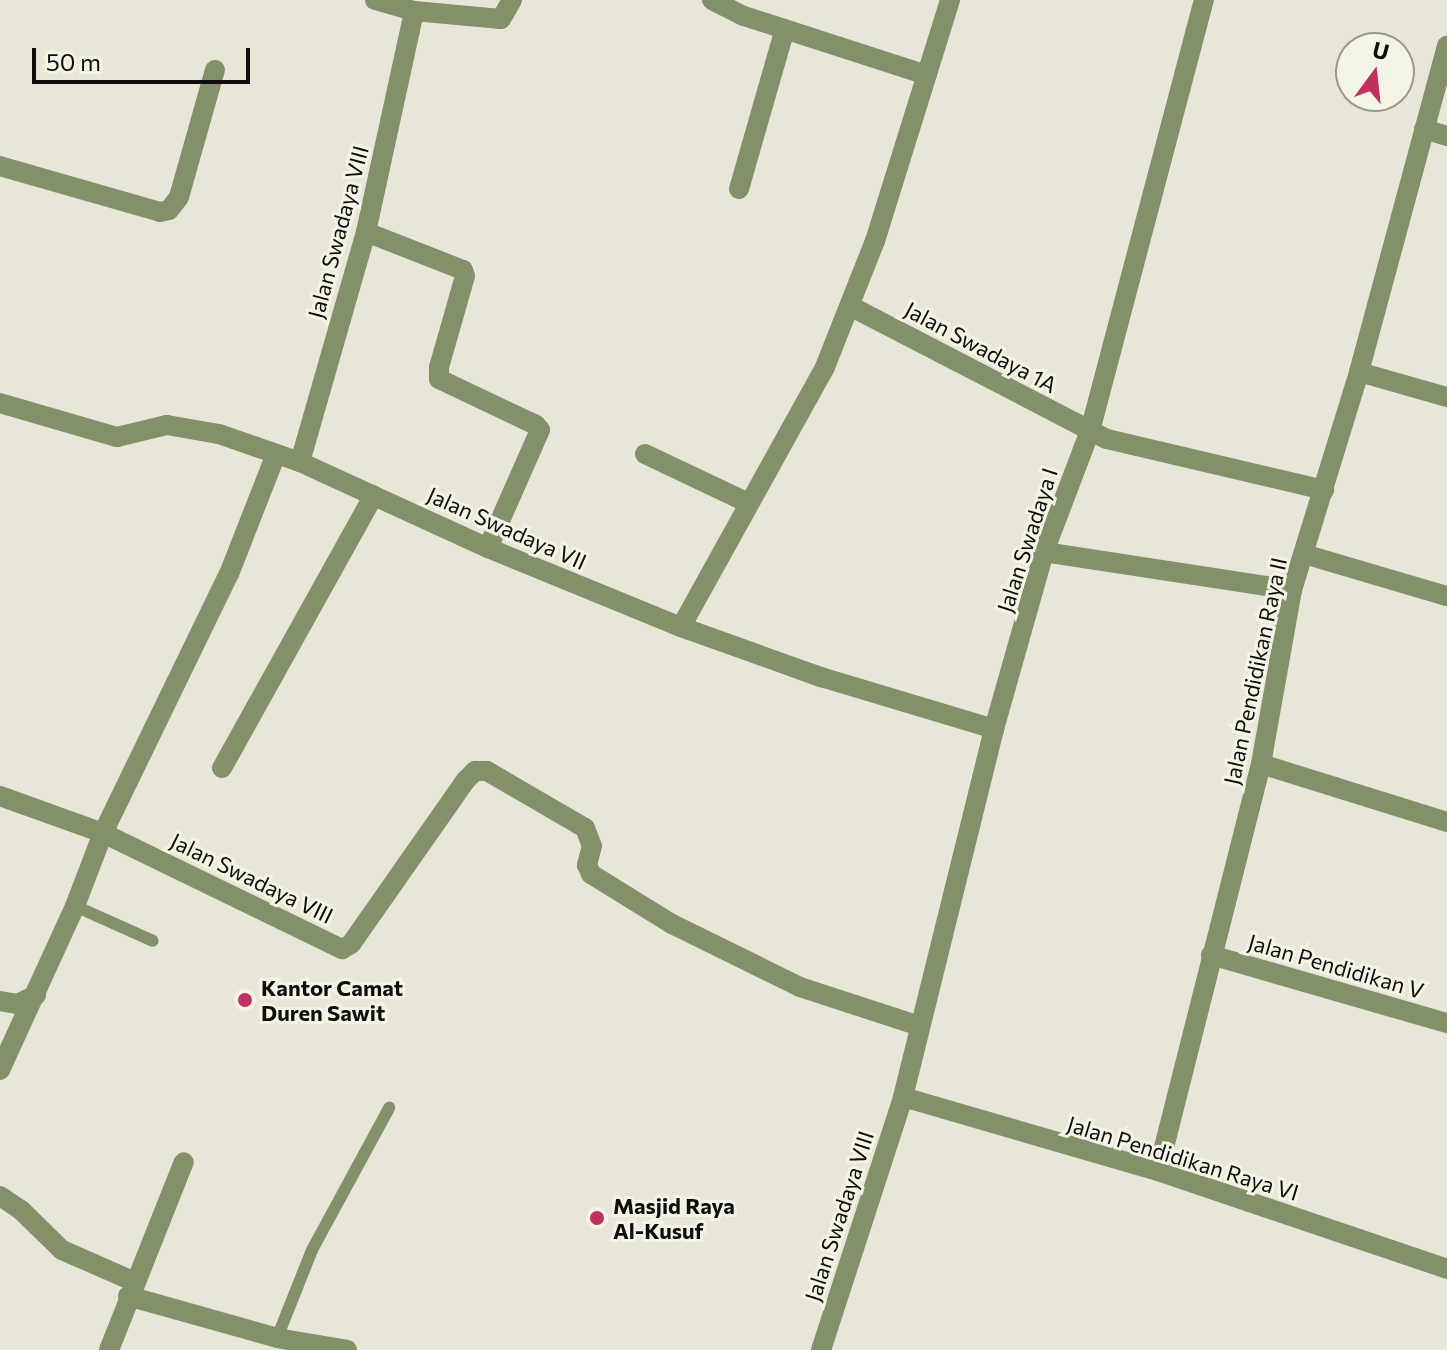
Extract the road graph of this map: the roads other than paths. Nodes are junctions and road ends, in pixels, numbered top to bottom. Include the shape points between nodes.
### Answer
1 (375, 0) edge
2 (512, 0) edge
3 (712, 0) edge
4 (950, 0) edge
5 (1204, 0) edge
6 (414, 11) junction
7 (785, 29) junction
8 (1447, 46) edge
9 (215, 70) dead end
10 (927, 75) junction
11 (1424, 129) junction
12 (1447, 136) edge
13 (0, 166) edge
14 (739, 189) dead end
15 (366, 232) junction
16 (850, 306) junction
17 (1359, 372) junction
18 (1447, 397) edge
19 (0, 403) edge
20 (1090, 431) junction
21 (276, 454) junction
22 (645, 454) dead end
23 (300, 462) junction
24 (1324, 490) junction
25 (374, 495) junction
26 (748, 503) junction
27 (488, 548) junction
28 (1044, 552) junction
29 (1304, 554) junction
30 (1292, 590) junction
31 (1447, 596) edge
32 (681, 627) junction
33 (994, 729) junction
34 (1261, 764) junction
35 (222, 768) dead end
36 (0, 796) edge
37 (1447, 822) edge
38 (103, 833) junction
39 (75, 906) junction
40 (153, 941) dead end
41 (1211, 955) junction
42 (34, 1000) junction
43 (0, 1001) edge
44 (1447, 1023) edge
45 (919, 1026) junction
46 (0, 1070) edge
47 (903, 1097) junction
48 (389, 1108) dead end
49 (184, 1162) dead end
50 (1158, 1171) junction
51 (0, 1196) edge
52 (1447, 1269) edge
53 (131, 1289) junction
54 (277, 1338) junction
55 (109, 1350) edge
56 (347, 1350) edge
57 (821, 1350) edge

1 - 6 street
2 - 6 street via 501,19
3 - 7 street
4 - 10 street
5 - 20 street, Jalan Swadaya I
6 - 15 street, Jalan Swadaya VIII
7 - 10 street
7 - 14 street
8 - 11 street, Jalan Pendidikan Raya II
9 - 13 street via 179,197 169,210 160,212
10 - 16 street
11 - 12 street
11 - 17 street, Jalan Pendidikan Raya II
15 - 23 street, Jalan Swadaya VIII
15 - 27 street via 463,270 439,379 540,430
16 - 20 street, Jalan Swadaya 1A
16 - 26 street via 825,367
17 - 18 street
17 - 24 street, Jalan Pendidikan Raya II
19 - 21 street, Jalan Swadaya VII via 117,437 167,425 219,434
20 - 24 street, Jalan Swadaya 1A
20 - 28 street, Jalan Swadaya I
21 - 23 street, Jalan Swadaya VII
21 - 38 street via 229,574
22 - 26 street
23 - 25 street, Jalan Swadaya VII
24 - 29 street, Jalan Pendidikan Raya II
25 - 27 street, Jalan Swadaya VII
25 - 35 street
26 - 32 street
27 - 32 street, Jalan Swadaya VII
28 - 30 street
28 - 33 street, Jalan Swadaya I
29 - 30 street, Jalan Pendidikan Raya II
29 - 31 street
30 - 34 street, Jalan Pendidikan Raya II
32 - 33 street, Jalan Swadaya VII via 821,677
33 - 45 street, Jalan Swadaya I
34 - 37 street
34 - 41 street, Jalan Pendidikan Raya II
36 - 38 street, Jalan Swadaya VIII
38 - 39 street
38 - 45 street, Jalan Swadaya VIII via 342,949 351,944 466,780 475,771 487,771 585,828 592,846 589,872 661,917 800,987
39 - 40 lane
39 - 42 street
41 - 44 street, Jalan Pendidikan V
41 - 50 street, Jalan Pendidikan Raya II
42 - 43 street
42 - 46 street
45 - 47 street, Jalan Swadaya I
47 - 50 street, Jalan Pendidikan Raya VI
47 - 57 street, Jalan Swadaya VIII
48 - 54 lane via 312,1250
49 - 53 street
50 - 52 street, Jalan Pendidikan Raya VI
51 - 53 street via 62,1250
53 - 54 street
53 - 55 street
54 - 56 street

